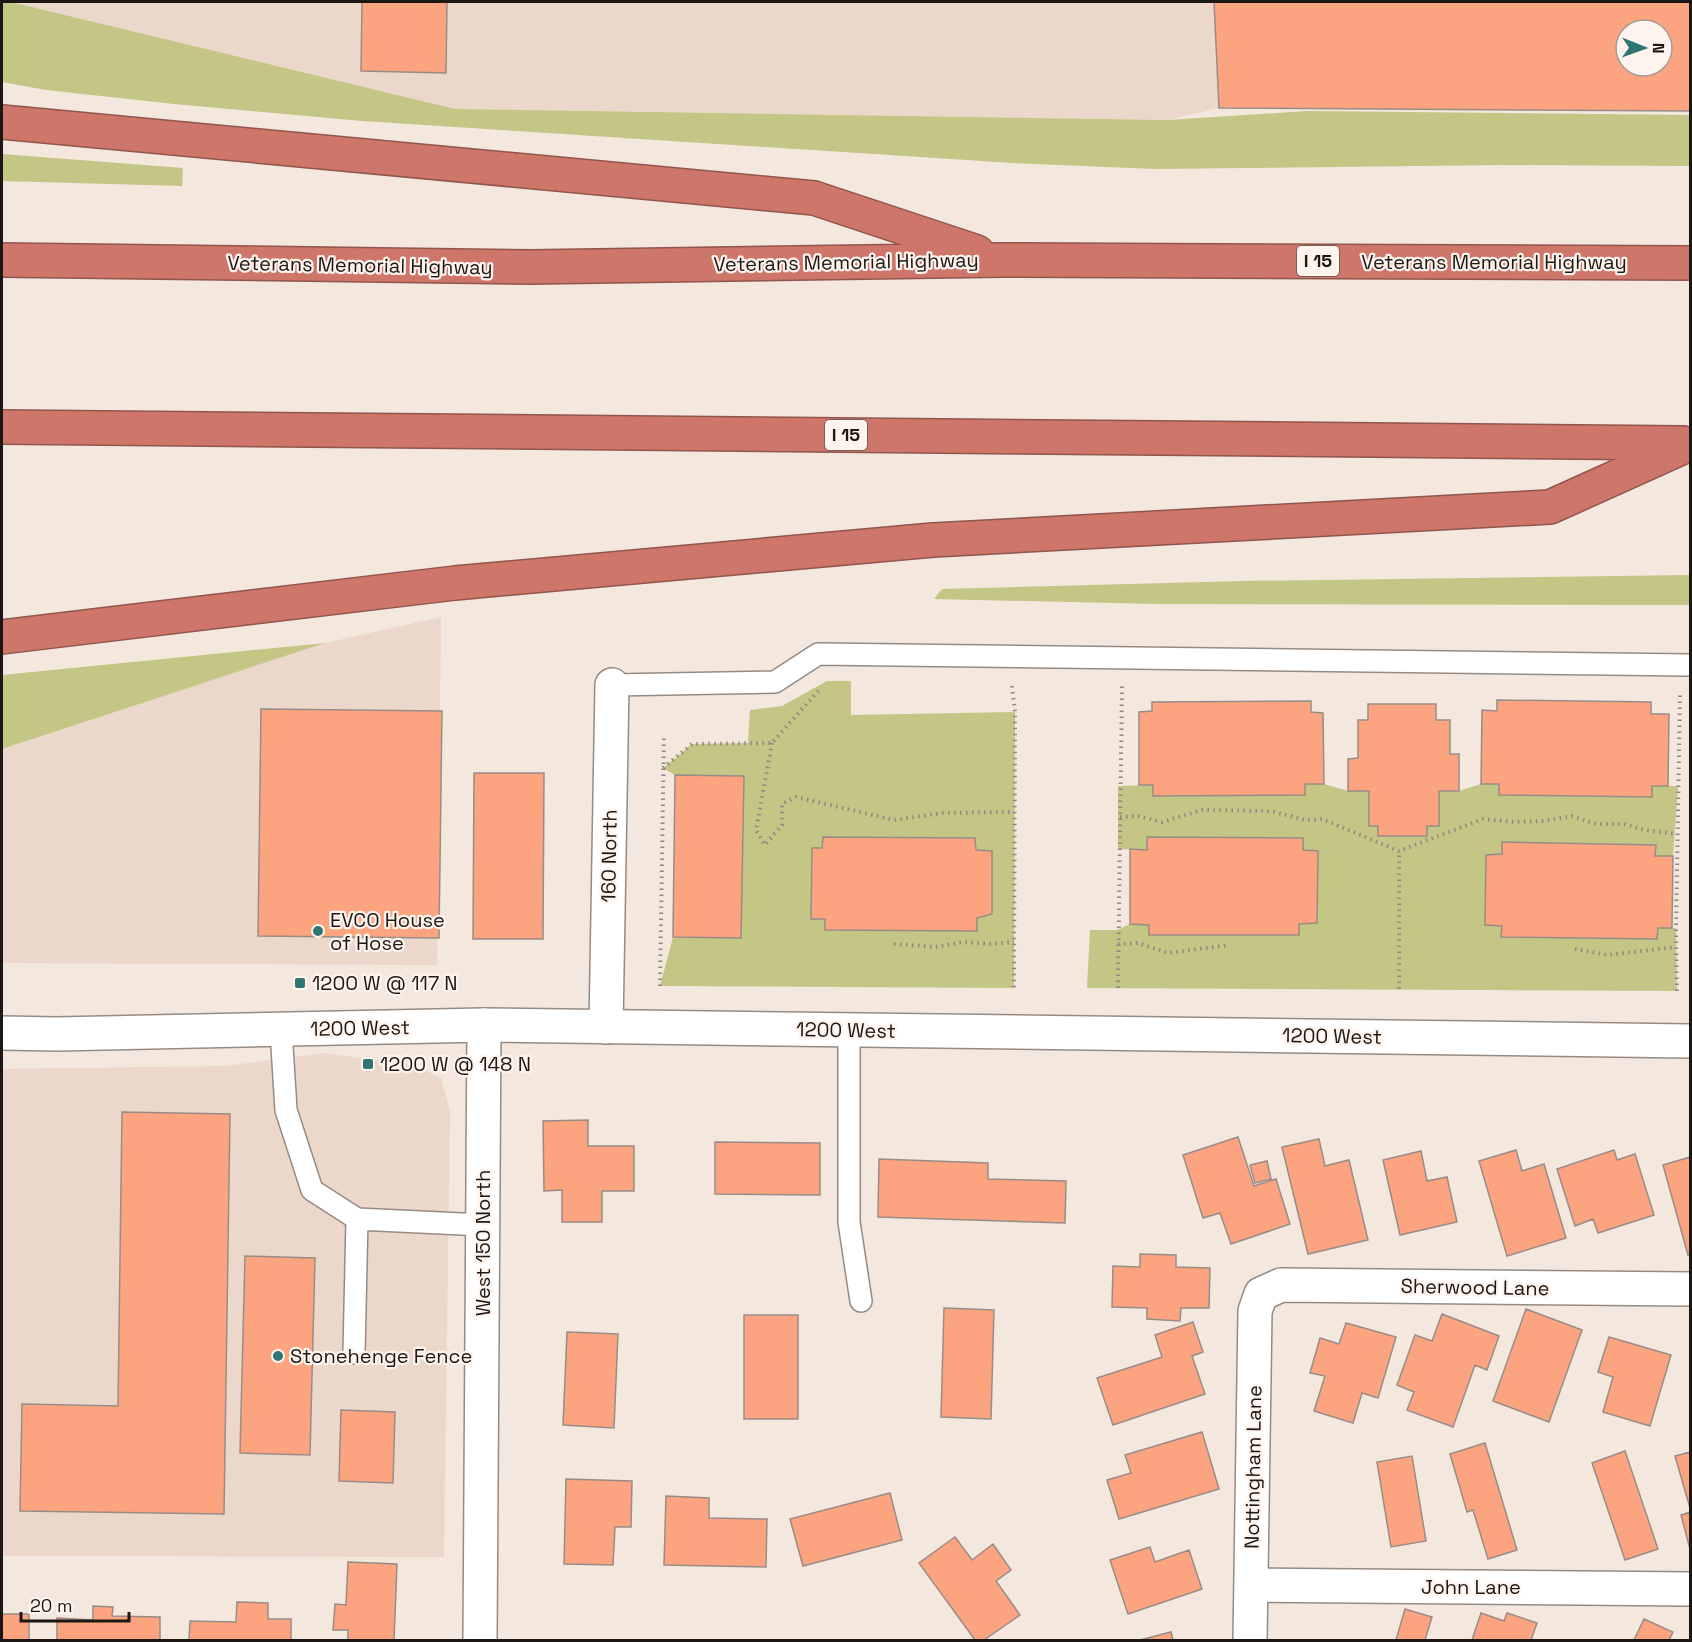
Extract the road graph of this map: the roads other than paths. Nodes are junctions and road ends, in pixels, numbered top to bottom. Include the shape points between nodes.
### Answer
1 (2, 122) edge
2 (2, 260) edge
3 (1002, 260) junction
4 (1690, 263) edge
5 (2, 427) edge
6 (1690, 444) edge
7 (2, 636) edge
8 (1685, 674) edge
9 (612, 685) joint
10 (484, 1025) junction
11 (606, 1027) junction
12 (281, 1030) junction
13 (849, 1030) junction
14 (2, 1033) edge
15 (1690, 1041) edge
16 (357, 1219) junction
17 (483, 1225) junction
18 (1690, 1289) edge
19 (1261, 1294) joint
20 (861, 1302) dead end
21 (354, 1353) dead end
22 (1251, 1585) junction
23 (1690, 1589) edge
24 (480, 1641) edge
25 (1250, 1641) edge

1 - 3 highway via 814,198
2 - 3 highway, Veterans Memorial Highway / I 15 via 531,267
3 - 4 highway, Veterans Memorial Highway / I 15
5 - 6 highway, I 15
6 - 7 highway via 1550,507 933,540 455,583
8 - 9 lane via 818,654 775,682
9 - 11 street, 160 North
10 - 11 street, 1200 West
10 - 12 street, 1200 West
10 - 17 street, West 150 North
11 - 13 street, 1200 West
12 - 14 street, 1200 West
12 - 16 lane via 286,1110 312,1190
13 - 15 street, 1200 West
13 - 20 lane via 849,1222
16 - 17 lane
16 - 21 lane
17 - 24 street, West 150 North
18 - 19 street, Sherwood Lane via 1281,1285
19 - 22 street, Nottingham Lane via 1255,1311
22 - 23 street, John Lane
22 - 25 street, Nottingham Lane

